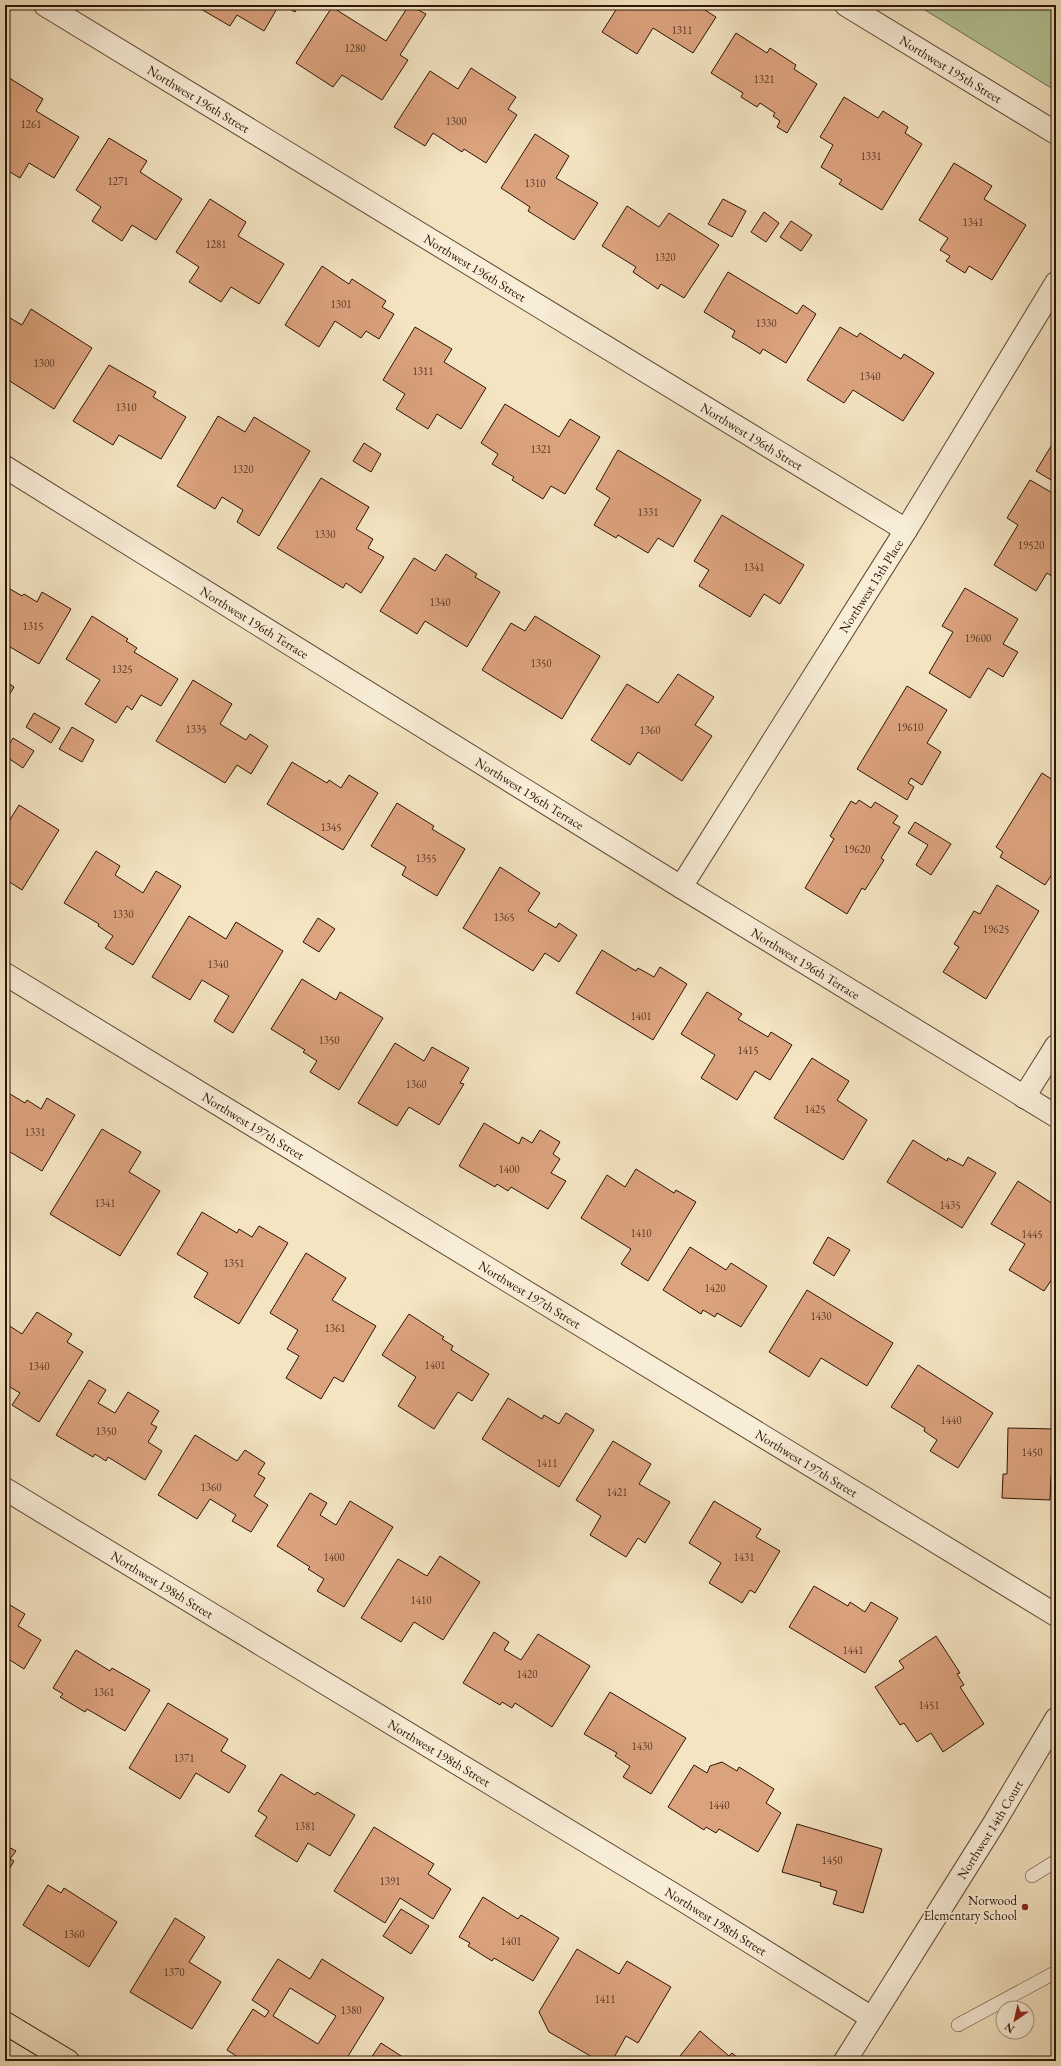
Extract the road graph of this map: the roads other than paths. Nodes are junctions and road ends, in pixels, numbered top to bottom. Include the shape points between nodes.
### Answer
1 (45, 5) edge
2 (846, 5) edge
3 (1056, 133) edge
4 (1056, 283) edge
5 (5, 467) edge
6 (906, 530) junction
7 (681, 887) junction
8 (5, 974) edge
9 (1056, 1046) edge
10 (1024, 1097) junction
11 (1056, 1116) edge
12 (5, 1490) edge
13 (1056, 1615) edge
14 (1056, 1719) edge
15 (1056, 1861) edge
16 (1032, 1876) dead end
17 (1056, 1972) edge
18 (872, 2018) junction
19 (5, 2023) edge
20 (958, 2025) dead end
21 (68, 2061) edge
22 (845, 2061) edge

1 - 6 street, Northwest 196th Street
2 - 3 street, Northwest 195th Street
4 - 6 street, Northwest 13th Place
5 - 7 street, Northwest 196th Terrace
6 - 7 street, Northwest 13th Place
7 - 10 street, Northwest 196th Terrace
8 - 13 street, Northwest 197th Street
9 - 10 street
10 - 11 street, Northwest 196th Terrace
12 - 18 street, Northwest 198th Street via 681,1899
14 - 18 street, Northwest 14th Court via 994,1825
15 - 16 lane
17 - 20 lane
18 - 22 street, Northwest 14th Court
19 - 21 main road

